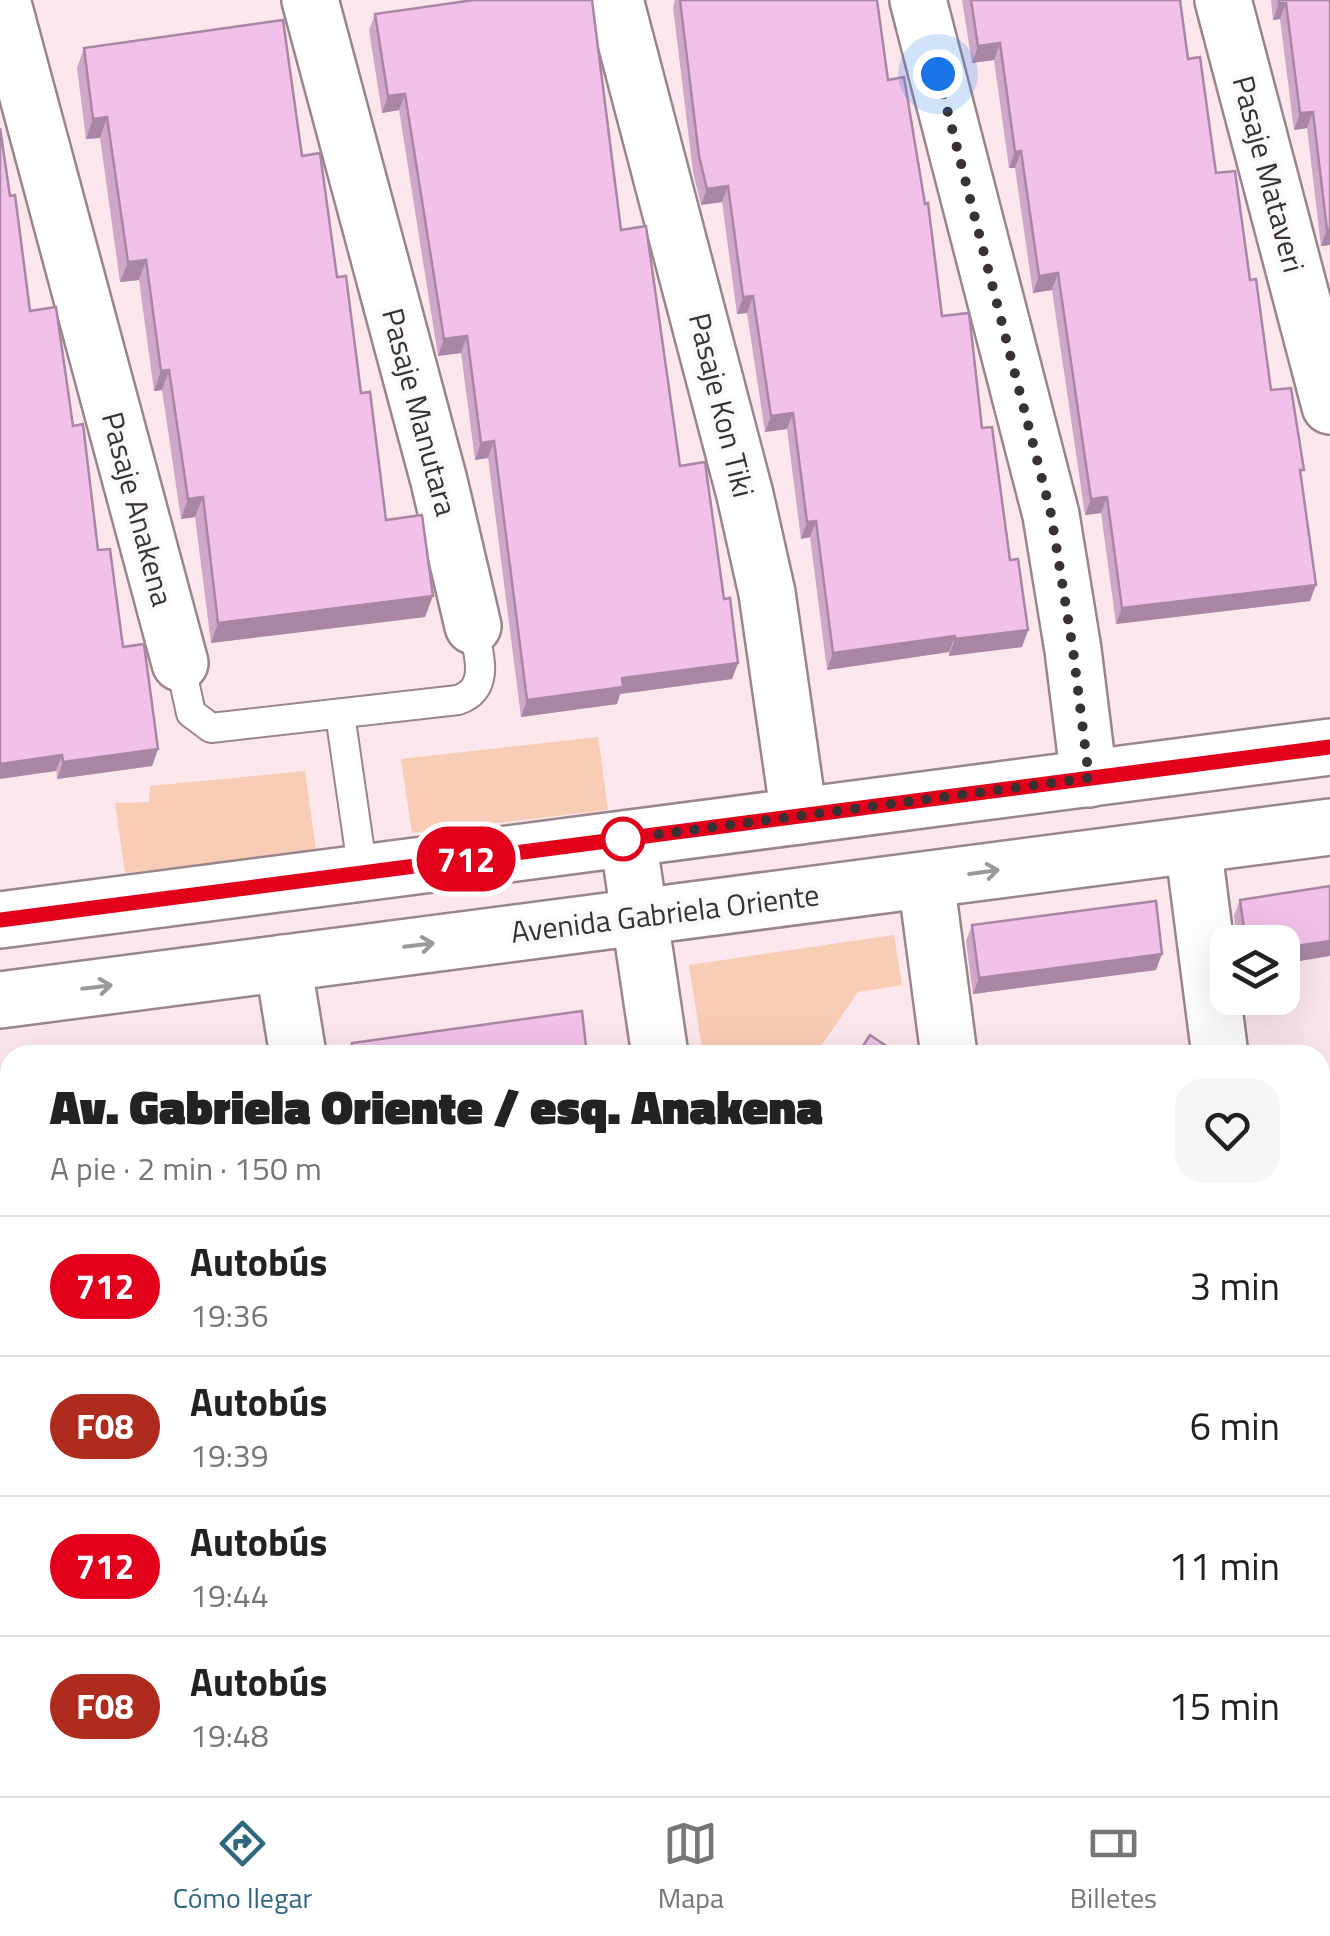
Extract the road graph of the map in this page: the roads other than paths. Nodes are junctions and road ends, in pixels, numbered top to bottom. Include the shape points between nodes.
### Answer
1 (2, 0) edge
2 (310, 0) edge
3 (615, 0) edge
4 (918, 0) edge
5 (1223, 0) edge
6 (1330, 406) edge
7 (474, 626) joint
8 (180, 663) joint
9 (340, 714) junction
10 (1330, 747) edge
11 (1089, 778) junction
12 (799, 816) junction
13 (1330, 827) edge
14 (628, 838) junction
15 (1193, 844) junction
16 (363, 873) junction
17 (926, 880) junction
18 (639, 916) junction
19 (0, 920) edge
20 (282, 963) junction
21 (0, 1000) edge
22 (296, 1045) edge
23 (658, 1045) edge
24 (947, 1045) edge
25 (1219, 1045) edge

1 - 8 street, Pasaje Anakena
2 - 7 street, Pasaje Manutara
3 - 12 street, Pasaje Kon Tiki via 749,511
4 - 11 street via 1051,514
5 - 6 street, Pasaje Mataveri
7 - 9 lane, Pasaje Manutara via 480,679 468,696
8 - 9 lane, Pasaje Anakena via 192,714 211,728
9 - 16 lane
10 - 11 street
11 - 12 street
12 - 14 street
13 - 15 street, Avenida Gabriela Oriente
14 - 16 street
14 - 18 street
17 -> 15 street, Avenida Gabriela Oriente
15 - 25 street
16 - 19 street
17 - 18 street, Avenida Gabriela Oriente
17 - 24 street
20 -> 18 street, Avenida Gabriela Oriente
18 - 23 street
21 -> 20 street, Avenida Gabriela Oriente
20 - 22 street

